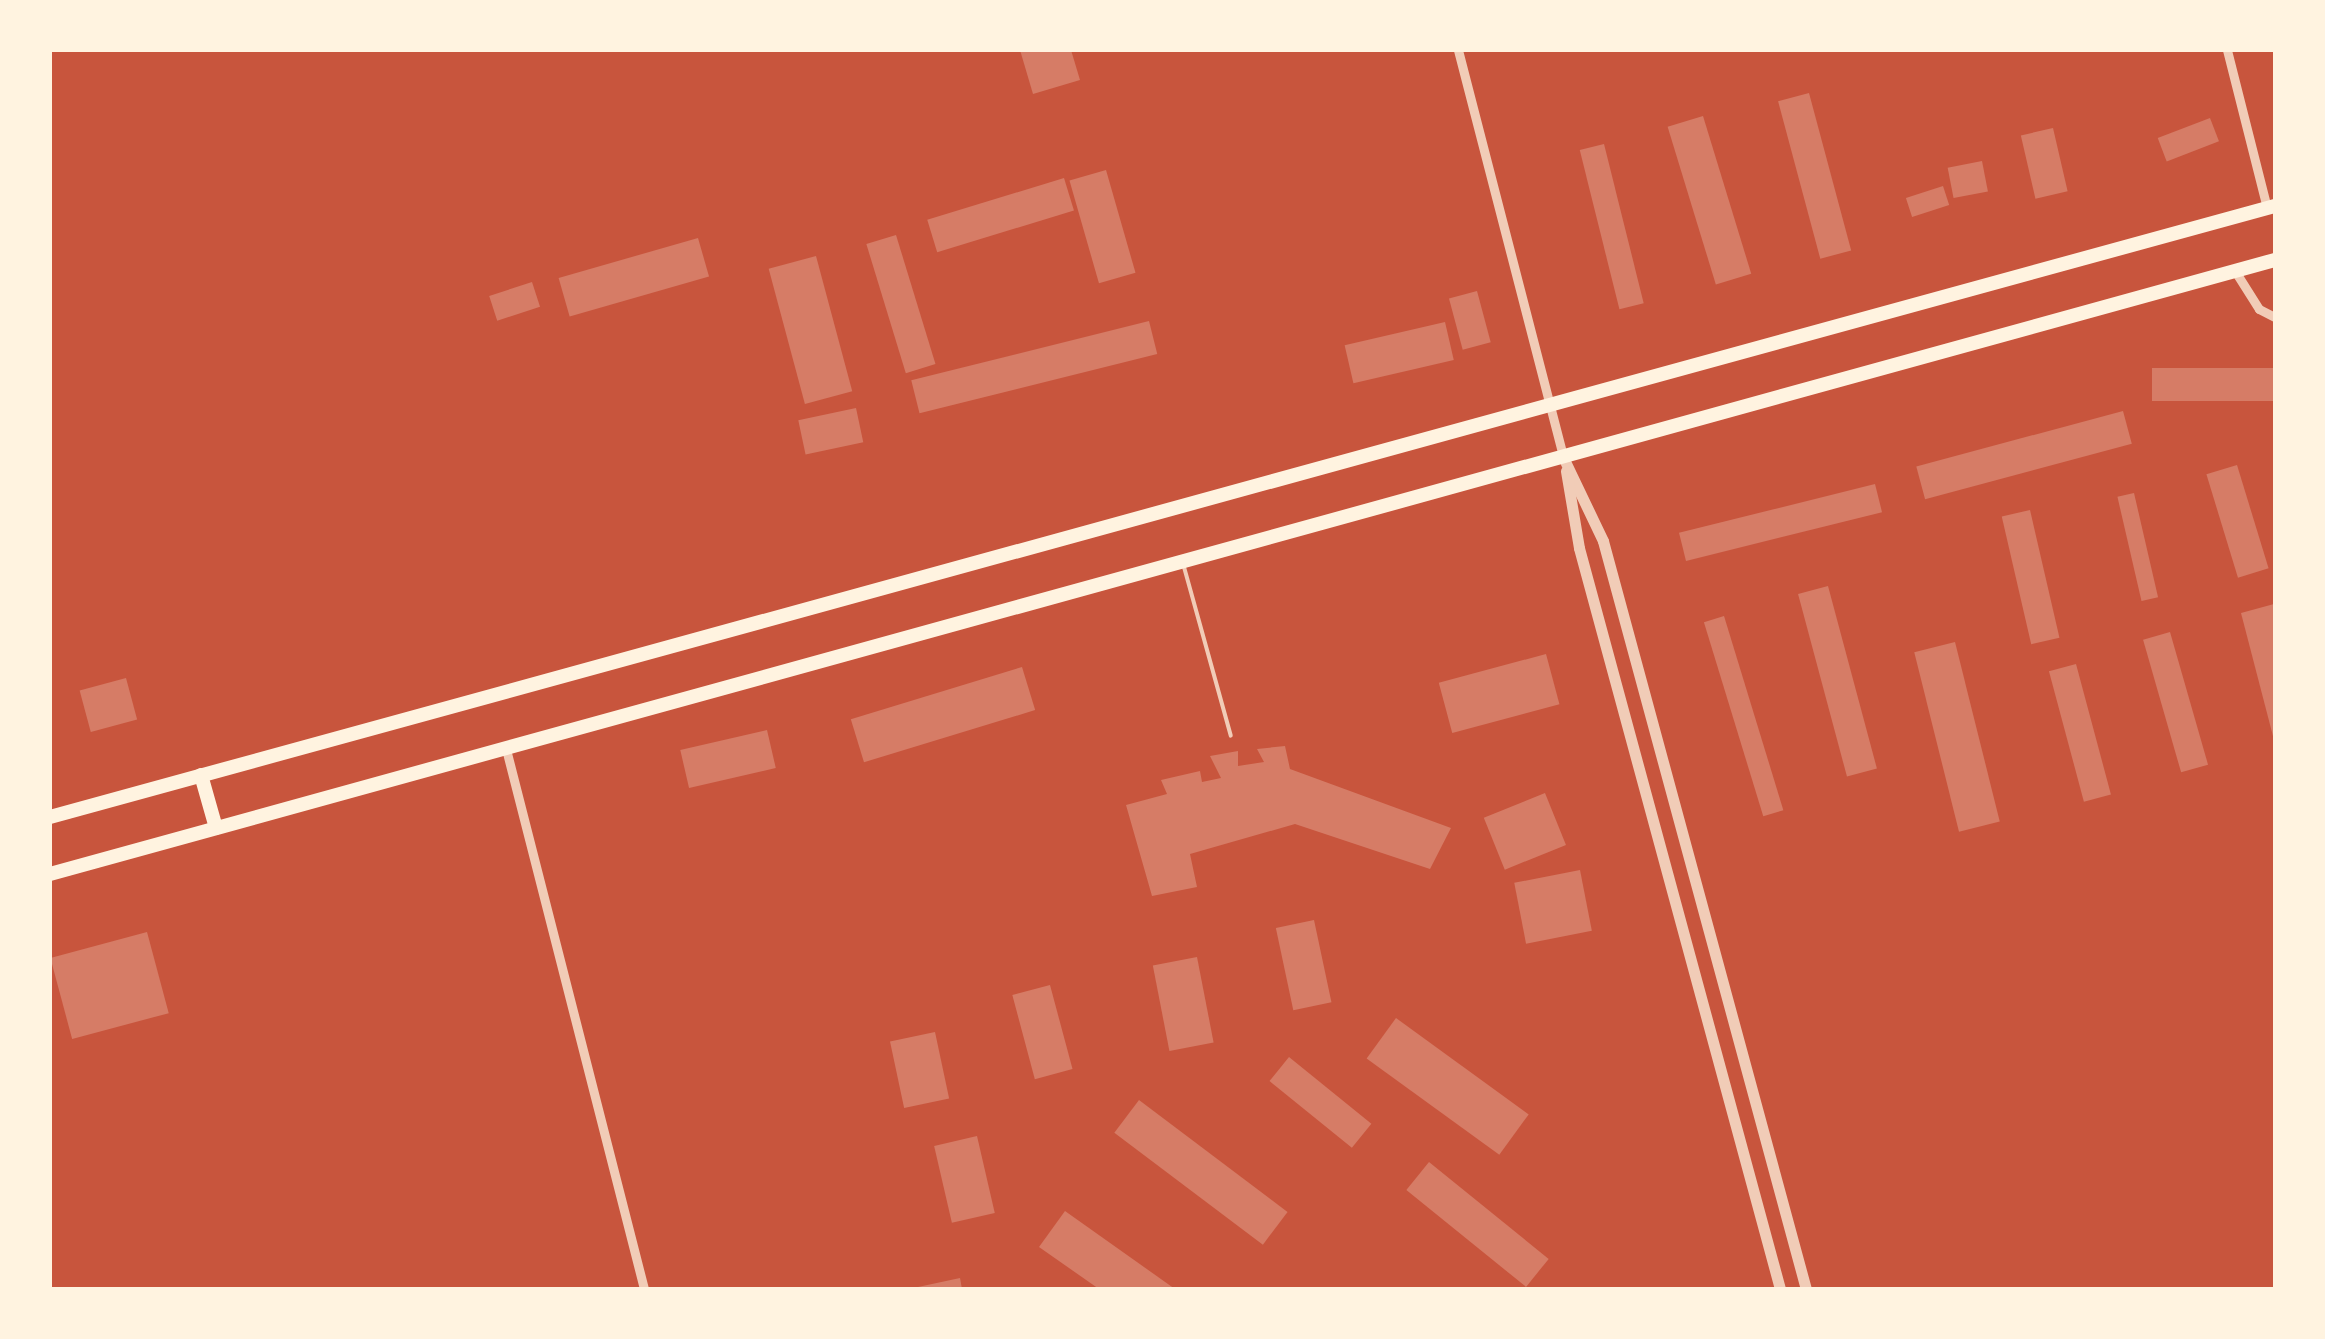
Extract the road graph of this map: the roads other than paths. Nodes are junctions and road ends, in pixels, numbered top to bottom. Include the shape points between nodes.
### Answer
1 (1458, 50) edge
2 (2227, 50) edge
3 (2271, 207) edge
4 (2275, 260) edge
5 (2235, 271) junction
6 (2275, 317) edge
7 (1548, 410) junction
8 (1563, 457) junction
9 (1182, 560) junction
10 (1231, 736) dead end
11 (506, 749) junction
12 (201, 774) junction
13 (50, 817) edge
14 (216, 828) junction
15 (50, 874) edge
16 (644, 1289) edge
17 (1780, 1289) edge
18 (1806, 1289) edge

1 - 7 street
2 - 3 street
3 - 7 main road
4 - 5 main road
5 - 6 street via 2258,309
5 - 8 main road
7 - 8 street
7 - 12 main road
8 - 9 main road
8 - 17 street via 1579,548
8 - 18 street via 1604,540
9 - 10 lane
9 - 11 main road
11 - 14 main road
11 - 16 street
12 - 13 main road
12 - 14 main road
14 - 15 main road

